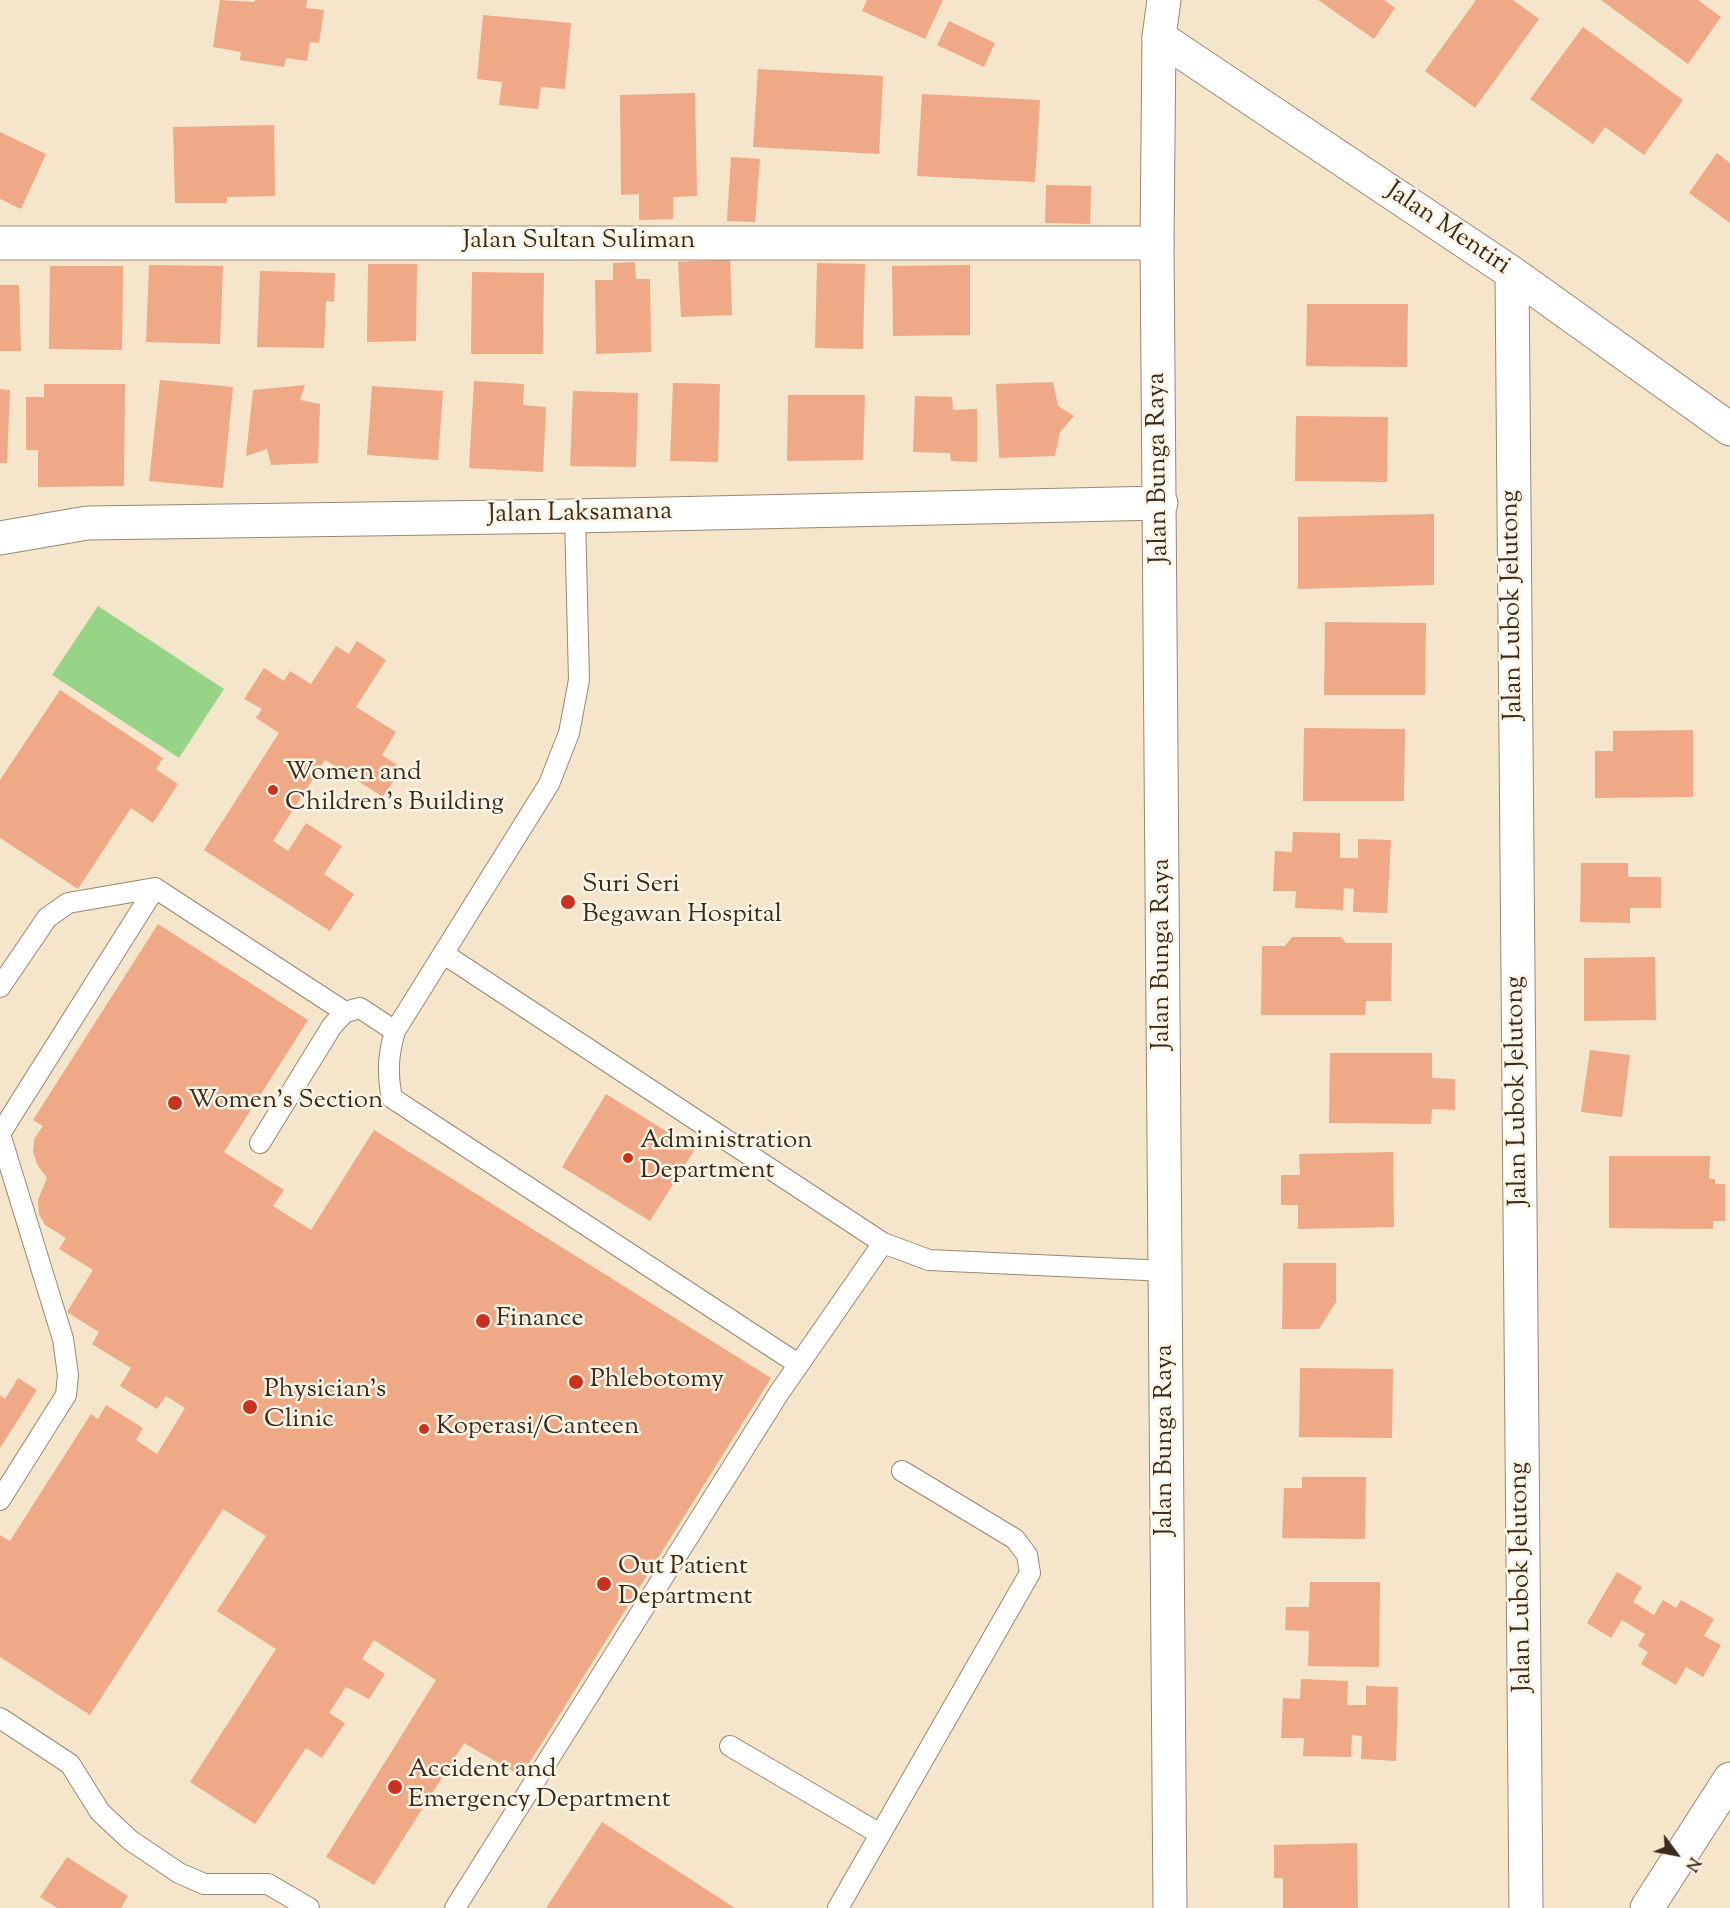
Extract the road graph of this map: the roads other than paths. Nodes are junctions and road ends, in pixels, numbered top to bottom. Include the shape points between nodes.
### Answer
1 (1164, 0) edge
2 (1159, 37) junction
3 (0, 243) edge
4 (1157, 243) junction
5 (1512, 273) junction
6 (1730, 429) edge
7 (1161, 503) junction
8 (575, 516) junction
9 (0, 538) edge
10 (155, 888) junction
11 (444, 954) junction
12 (0, 987) edge
13 (345, 1012) junction
14 (395, 1031) junction
15 (0, 1133) edge
16 (260, 1143) dead end
17 (883, 1243) junction
18 (1166, 1271) junction
19 (798, 1364) junction
20 (902, 1471) dead end
21 (0, 1500) edge
22 (1, 1720) edge
23 (730, 1746) dead end
24 (1730, 1779) edge
25 (880, 1834) junction
26 (309, 1908) edge
27 (455, 1908) edge
28 (838, 1908) edge
29 (1170, 1908) edge
30 (1526, 1908) edge
31 (1647, 1908) edge

1 - 2 street, Jalan Bunga Raya
2 - 4 street, Jalan Bunga Raya
2 - 5 street, Jalan Mentiri
3 - 4 street, Jalan Sultan Suliman
4 - 7 street, Jalan Bunga Raya
5 - 6 street, Jalan Mentiri
5 - 30 street, Jalan Lubok Jelutong
7 - 8 street, Jalan Laksamana
7 - 18 street, Jalan Bunga Raya
8 - 9 street, Jalan Laksamana via 87,522
8 - 11 lane via 579,680 569,733 549,784
10 - 12 lane via 68,903 48,918
10 - 13 lane
10 - 15 lane
11 - 14 lane
11 - 17 lane
13 - 14 lane via 360,1008
13 - 16 lane via 332,1026
14 - 19 lane via 388,1055 392,1098
15 - 21 lane via 63,1340 68,1375 66,1395
17 - 18 lane via 929,1260
17 - 19 lane
18 - 29 street, Jalan Bunga Raya
19 - 27 lane
20 - 25 lane via 1016,1539 1027,1554 1030,1573
22 - 26 lane via 70,1764 100,1812 130,1840 179,1874 204,1884 268,1884
23 - 25 lane
24 - 31 street
25 - 28 lane

